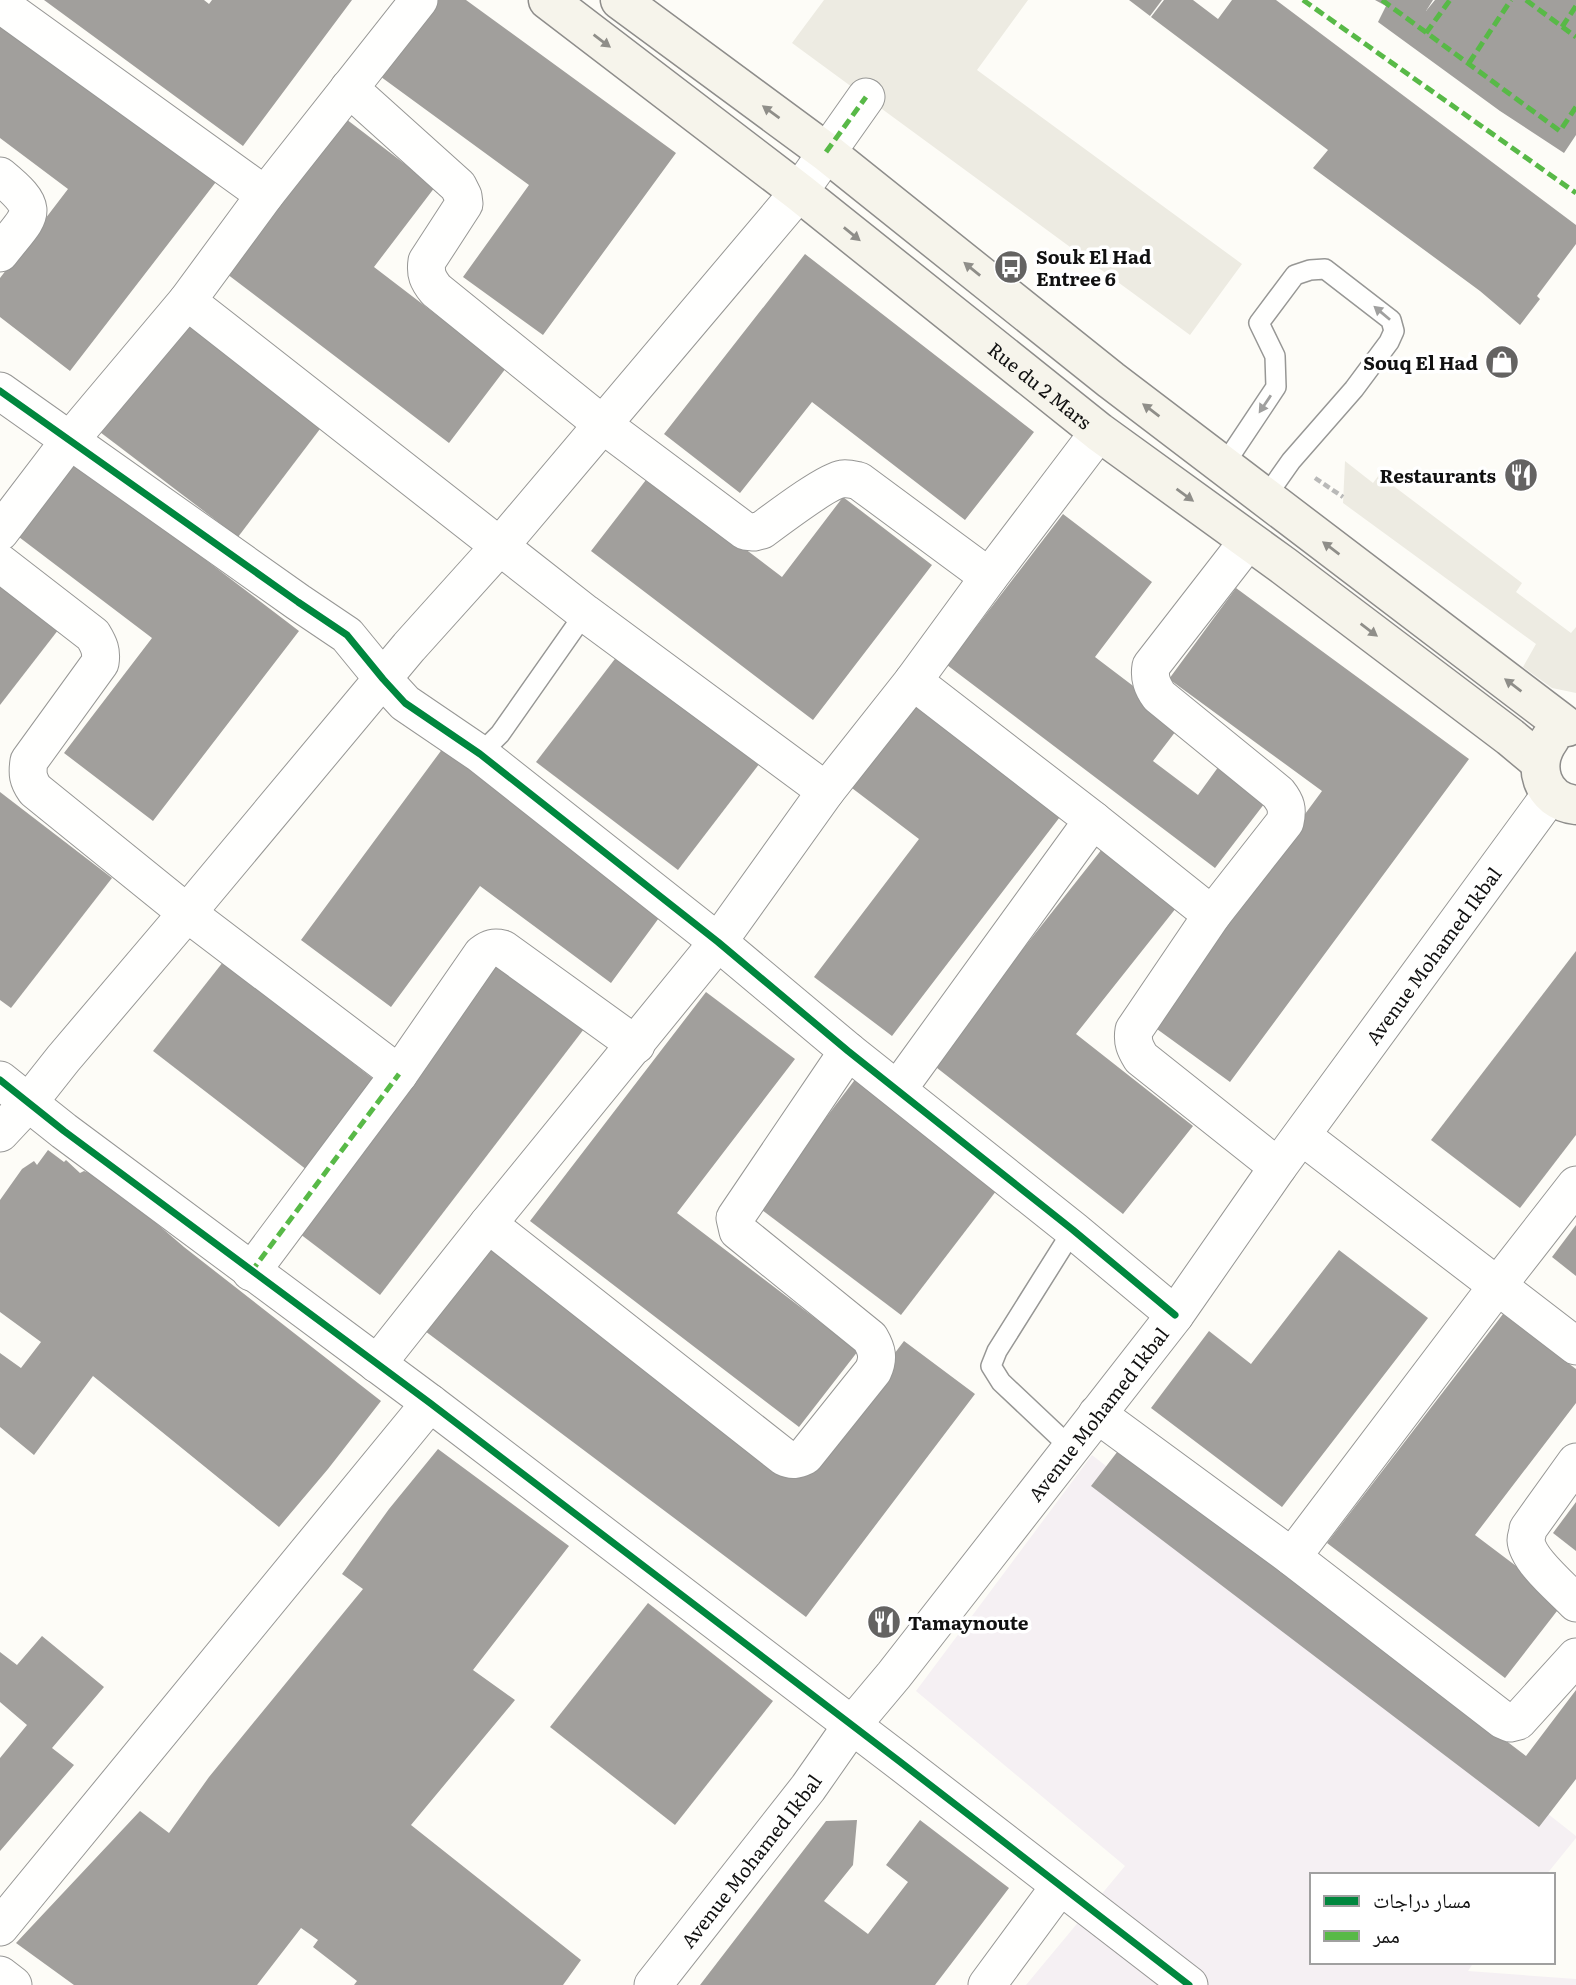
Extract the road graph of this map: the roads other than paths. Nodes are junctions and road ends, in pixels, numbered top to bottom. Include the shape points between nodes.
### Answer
1 (418, 0) edge
2 (548, 0) edge
3 (620, 0) edge
4 (0, 4) edge
5 (349, 89) junction
6 (866, 97) dead end
7 (826, 152) junction
8 (0, 176) edge
9 (799, 192) junction
10 (265, 195) junction
11 (0, 253) edge
12 (187, 301) junction
13 (0, 391) edge
14 (602, 424) junction
15 (1099, 432) junction
16 (70, 440) junction
17 (1224, 465) junction
18 (1265, 498) junction
19 (0, 532) edge
20 (1248, 541) junction
21 (499, 547) junction
22 (0, 563) edge
23 (989, 577) junction
24 (585, 613) junction
25 (383, 678) junction
26 (913, 681) junction
27 (1572, 726) edge
28 (480, 754) junction
29 (1556, 787) edge
30 (826, 791) junction
31 (1094, 820) junction
32 (187, 913) junction
33 (1212, 915) junction
34 (718, 942) junction
35 (636, 1045) junction
36 (848, 1051) junction
37 (399, 1074) junction
38 (0, 1080) edge
39 (898, 1089) junction
40 (29, 1102) junction
41 (0, 1133) edge
42 (1302, 1136) junction
43 (1278, 1167) junction
44 (1576, 1185) edge
45 (488, 1224) junction
46 (1073, 1230) junction
47 (251, 1272) junction
48 (1498, 1285) junction
49 (1175, 1315) junction
50 (1576, 1346) edge
51 (377, 1364) junction
52 (430, 1403) junction
53 (1097, 1414) junction
54 (1071, 1448) junction
55 (1576, 1462) edge
56 (1292, 1558) junction
57 (1576, 1603) edge
58 (1576, 1657) edge
59 (852, 1726) junction
60 (1060, 1886) junction
61 (0, 1927) edge
62 (0, 1975) edge
63 (13, 1985) edge
64 (653, 1985) edge
65 (987, 1985) edge
66 (1189, 1985) edge

1 - 5 street
2 -> 9 street, Rue du 2 Mars
7 -> 3 street
4 - 10 street
5 - 10 street
5 - 14 street via 463,196 464,204 427,261 429,281
6 - 7 street
7 - 9 street
17 -> 7 street
8 - 11 street via 25,199 29,215
9 - 14 street
9 -> 15 street, Rue du 2 Mars
10 - 12 street
12 - 16 street
12 - 21 street
13 - 16 street
14 - 21 street
14 - 23 street via 745,531 762,530 825,487 850,479 859,481
15 -> 20 street, Rue du 2 Mars
15 - 23 street
16 - 19 street
16 - 25 street via 347,635
17 - 18 street
18 -> 17 lane via 1390,342 1394,331 1391,320 1325,269 1295,275 1259,323 1275,356 1276,387
27 -> 18 street
20 -> 29 street, Rue du 2 Mars via 1510,737
20 - 33 street via 1151,666 1150,675 1159,696 1285,803 1285,822
21 - 24 street
21 - 25 street
22 - 32 street via 93,635 102,654 29,761 29,780 35,790
23 - 26 street
24 - 28 lane via 500,734
24 - 30 street
25 - 28 street via 405,703
25 - 32 street
26 - 30 street
26 - 31 street
27 - 29 street via 1548,741
28 - 34 street
29 - 42 street, Avenue Mohamed Ikbal
30 - 34 street
31 - 33 street
31 - 39 street
32 - 37 street
32 - 40 street
33 - 43 street via 1134,1030 1134,1047 1141,1058
34 - 35 street
34 - 36 street
35 - 37 street via 496,947 482,954
35 - 45 street
36 - 39 street
36 - 45 street via 735,1217 738,1231 870,1338 876,1348 873,1371 800,1459 784,1457
37 - 47 street
38 - 40 street
39 - 46 street
40 - 41 street
40 - 47 street
42 - 43 street, Avenue Mohamed Ikbal
42 - 48 street
43 - 49 street, Avenue Mohamed Ikbal
44 - 48 street
45 - 51 street
46 - 49 street
46 - 54 lane via 991,1366 1000,1382
47 - 51 street
48 - 50 street
48 - 56 street
49 - 53 street, Avenue Mohamed Ikbal
51 - 52 street
52 - 59 street
52 - 61 street
53 - 54 street, Avenue Mohamed Ikbal
53 - 56 street
54 - 59 street, Avenue Mohamed Ikbal
55 - 57 street via 1528,1529 1526,1541 1537,1562
56 - 58 street via 1510,1723 1518,1721
59 - 60 street
59 - 64 street, Avenue Mohamed Ikbal
60 - 65 street
60 - 66 street
62 - 63 street

